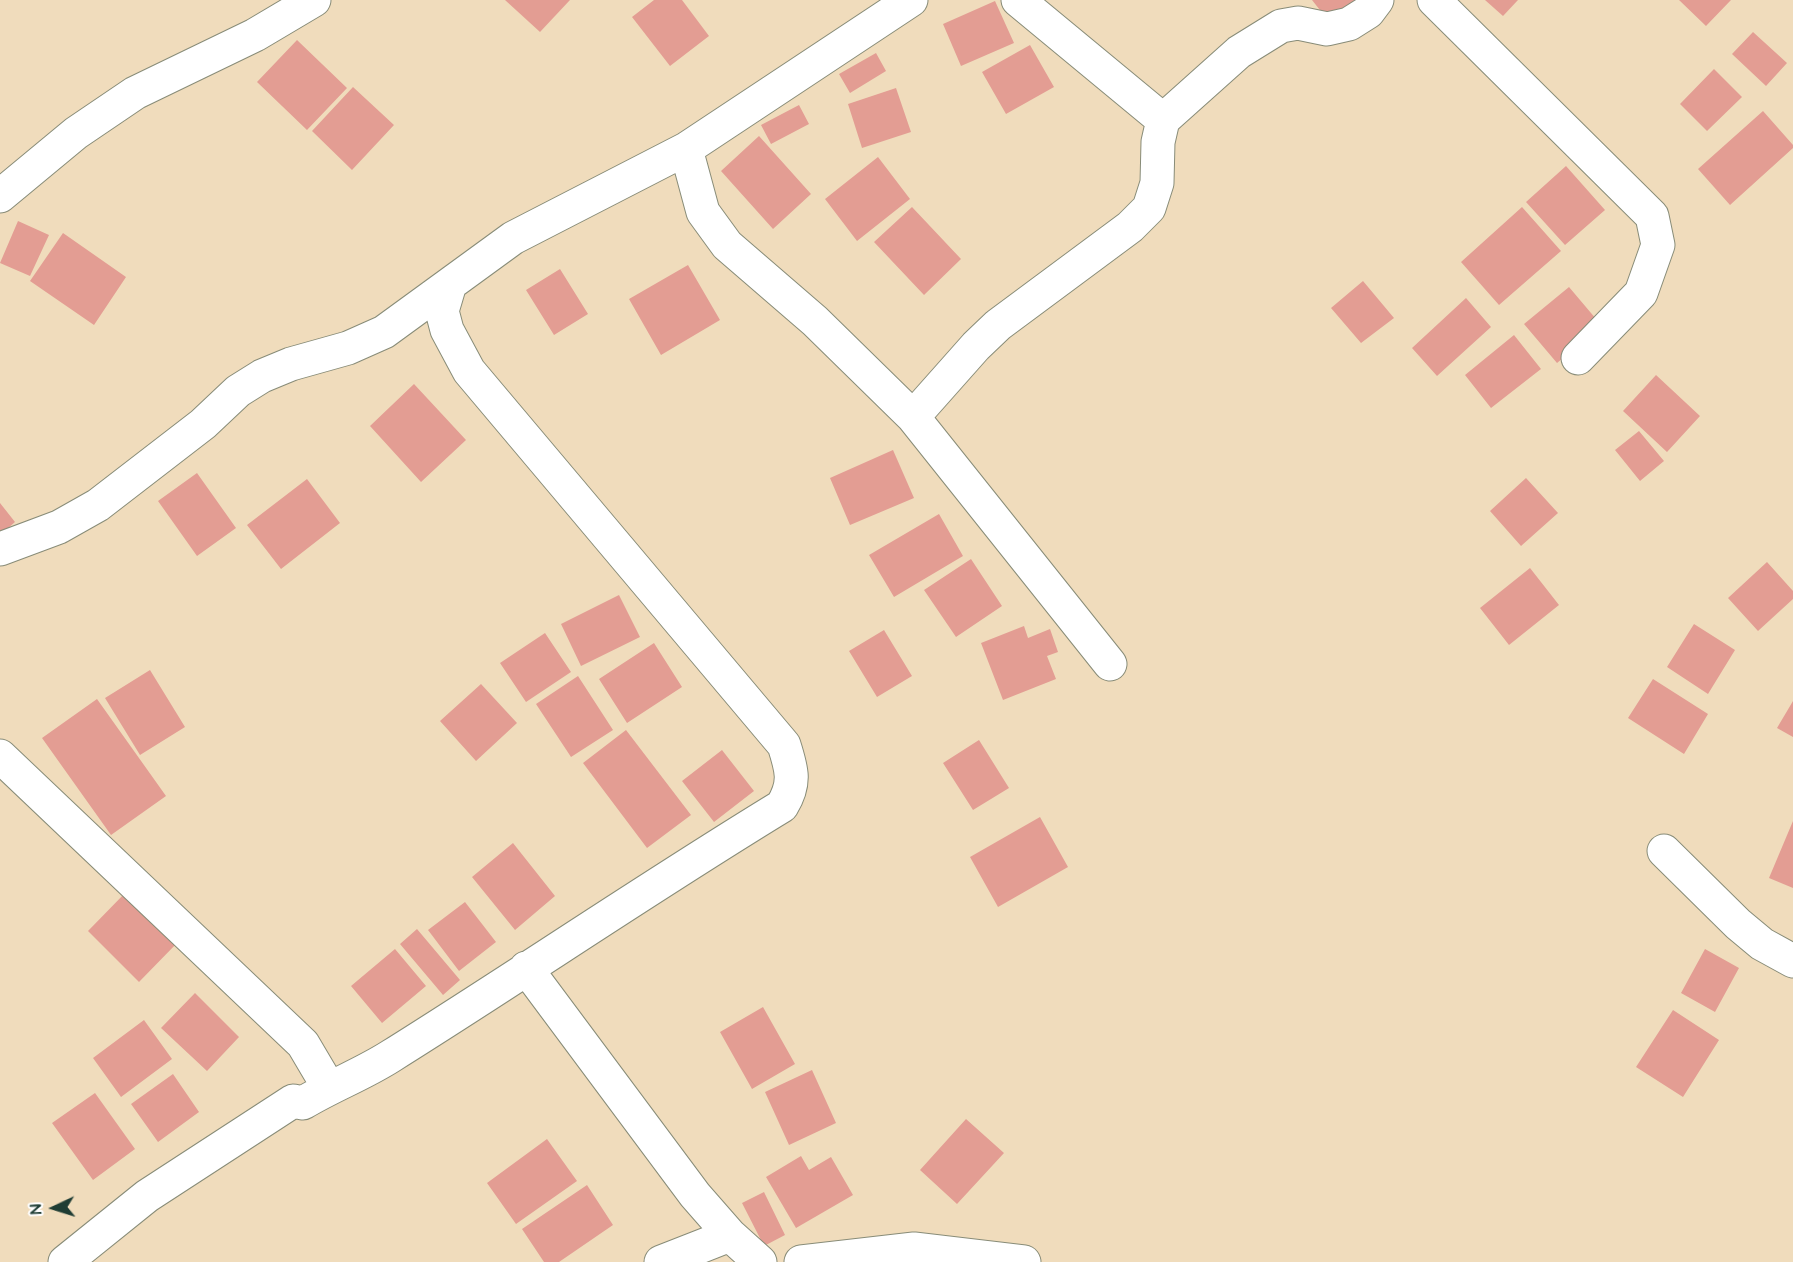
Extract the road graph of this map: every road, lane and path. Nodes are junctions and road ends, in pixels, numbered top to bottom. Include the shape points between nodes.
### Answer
1 (314, 0) edge
2 (911, 0) edge
3 (1018, 0) edge
4 (1377, 0) edge
5 (1434, 0) edge
6 (1163, 120) junction
7 (686, 149) junction
8 (0, 196) edge
9 (450, 284) junction
10 (1578, 358) dead end
11 (913, 417) junction
12 (0, 549) edge
13 (1110, 664) dead end
14 (0, 756) edge
15 (1664, 851) dead end
16 (1793, 960) edge
17 (526, 968) junction
18 (329, 1088) junction
19 (730, 1235) junction
20 (86, 1255) edge
21 (661, 1262) edge
22 (760, 1262) edge
23 (801, 1262) edge
24 (1024, 1262) edge

1 - 8 street via 255,35 135,93 76,134
2 - 7 street
3 - 6 street
4 - 6 street via 1368,12 1349,24 1327,29 1298,23 1281,26 1239,52
5 - 10 street via 1652,216 1658,245 1641,293
6 - 11 street via 1157,183 1149,208 1130,227 998,325
7 - 9 street via 513,238
7 - 11 street via 703,212 727,245 815,321
9 - 12 street via 384,332 262,376 238,391 203,424 99,505 59,527
9 - 17 street via 442,310 447,330 469,371 784,745 792,768 791,791 782,806
11 - 13 street
14 - 18 street via 303,1044
15 - 16 street via 1746,931
17 - 18 street via 388,1058
17 - 19 street via 695,1195
18 - 20 street via 303,1103 293,1101 147,1196
19 - 21 street
19 - 22 street
23 - 24 street via 914,1249

